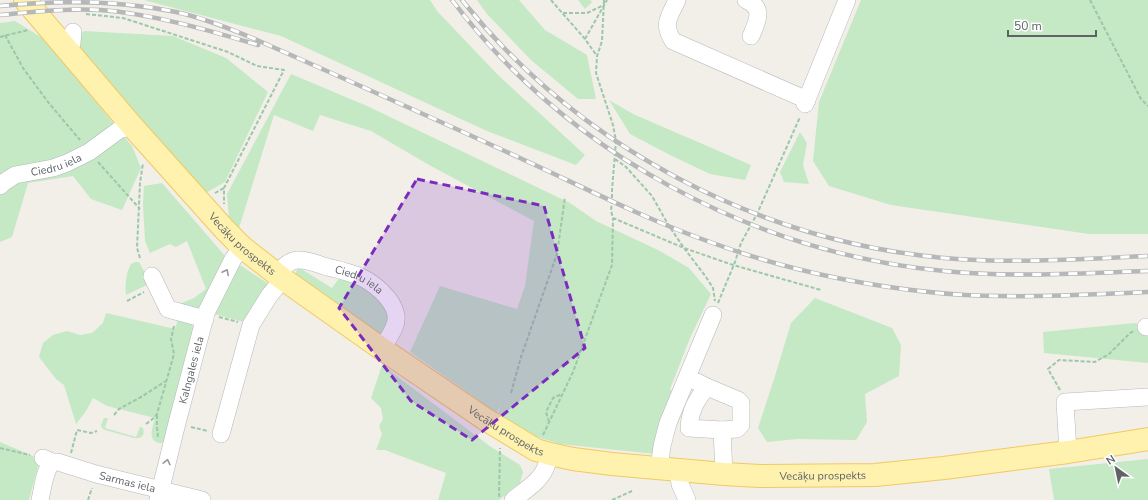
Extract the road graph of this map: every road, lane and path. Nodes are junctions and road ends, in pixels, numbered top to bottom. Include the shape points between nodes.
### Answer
1 (25, 0) edge
2 (551, 0) edge
3 (605, 0) edge
4 (677, 0) edge
5 (746, 0) edge
6 (848, 0) edge
7 (1090, 0) edge
8 (604, 4) junction
9 (563, 13) junction
10 (86, 14) dead end
11 (44, 23) junction
12 (5, 35) junction
13 (751, 36) dead end
14 (0, 37) edge
15 (585, 39) junction
16 (597, 56) junction
17 (806, 102) junction
18 (1148, 106) edge
19 (132, 126) junction
20 (90, 152) junction
21 (615, 159) junction
22 (143, 161) dead end
23 (0, 186) edge
24 (565, 197) dead end
25 (140, 209) junction
26 (613, 218) junction
27 (225, 230) junction
28 (242, 247) junction
29 (684, 248) junction
30 (140, 258) dead end
31 (733, 265) junction
32 (280, 276) junction
33 (154, 281) joint
34 (821, 290) dead end
35 (127, 301) dead end
36 (713, 315) dead end
37 (206, 316) junction
38 (250, 325) junction
39 (1147, 327) edge
40 (170, 339) dead end
41 (382, 349) junction
42 (687, 377) junction
43 (166, 380) junction
44 (707, 387) junction
45 (511, 393) dead end
46 (563, 394) junction
47 (1148, 397) edge
48 (1065, 402) junction
49 (157, 414) junction
50 (114, 415) dead end
51 (177, 423) junction
52 (549, 423) junction
53 (146, 424) dead end
54 (722, 430) junction
55 (97, 431) dead end
56 (221, 434) joint
57 (1148, 439) edge
58 (160, 442) dead end
59 (0, 448) edge
60 (500, 448) dead end
61 (543, 452) junction
62 (1068, 452) junction
63 (54, 462) junction
64 (669, 470) junction
65 (724, 474) junction
66 (632, 491) dead end
67 (159, 495) edge
68 (40, 500) edge
69 (202, 500) edge
70 (498, 500) edge
71 (513, 500) edge
72 (612, 500) edge
73 (687, 500) edge

1 - 11 main road, Vecāķu prospekts
2 - 9 path
3 - 8 path
4 - 17 street via 666,24 667,32 673,41
5 - 13 street via 756,8 759,19
6 - 17 street
7 - 18 path via 1141,100
8 - 9 path via 587,13
8 - 15 path
8 - 16 path via 602,41
9 - 15 path
10 - 27 path via 123,18 228,52 257,66 284,70 224,188
11 - 12 path via 38,28
11 - 19 main road, Vecāķu prospekts via 70,40
12 - 14 path
12 - 20 path via 23,68
15 - 16 path
16 - 21 path via 596,73 616,141
17 - 31 path
19 - 20 street, Ciedru iela via 119,130
19 - 27 main road, Vecāķu prospekts
20 - 23 street, Ciedru iela via 53,168 15,175
20 - 25 path
21 - 26 path via 611,211
21 - 29 path via 626,167 652,196
22 - 25 path
24 - 45 path via 557,254
25 - 30 path via 137,248
26 - 29 path
26 - 46 path via 612,265
27 - 28 main road, Vecāķu prospekts
28 - 32 main road, Vecāķu prospekts
37 -> 28 street, Kalngales iela
29 - 31 path
29 - 31 path via 713,288 716,306
31 - 34 path
32 - 38 street, Ciedru iela
32 - 41 main road, Vecāķu prospekts
32 - 41 street, Ciedru iela via 286,264 296,260 358,275 369,281 388,299 396,316 393,329
33 - 35 path
33 - 37 street via 168,309
36 - 42 street
37 - 38 path
37 - 51 street, Kalngales iela
38 - 56 street, Ciedru iela
39 - 48 path via 1130,333 1109,354 1095,362 1059,360 1048,369
40 - 43 path via 174,354
41 - 61 main road, Vecāķu prospekts via 485,419
42 - 44 street
42 - 64 street via 668,423 662,446
43 - 49 path
43 - 50 path via 118,409
44 - 54 street via 695,404 689,428
44 - 54 street via 741,403 741,425 737,429
46 - 52 path
46 - 52 path via 553,398 546,412
47 - 48 street
48 - 62 street
49 - 53 path
49 - 58 path via 156,427
51 - 56 path
67 -> 51 street, Kalngales iela
52 - 61 path
54 - 65 street
55 - 63 path via 91,433 77,430
57 - 62 main road, Vecāķu prospekts
59 - 63 path
60 - 70 path
61 - 64 main road, Vecāķu prospekts via 573,459
61 - 71 street via 545,469 528,489
62 - 65 main road, Vecāķu prospekts via 875,475
63 - 67 street, Sarmas iela
63 - 68 street via 49,467
64 - 65 main road, Vecāķu prospekts
64 - 73 street via 680,484
66 - 72 path
67 - 69 street, Sarmas iela

